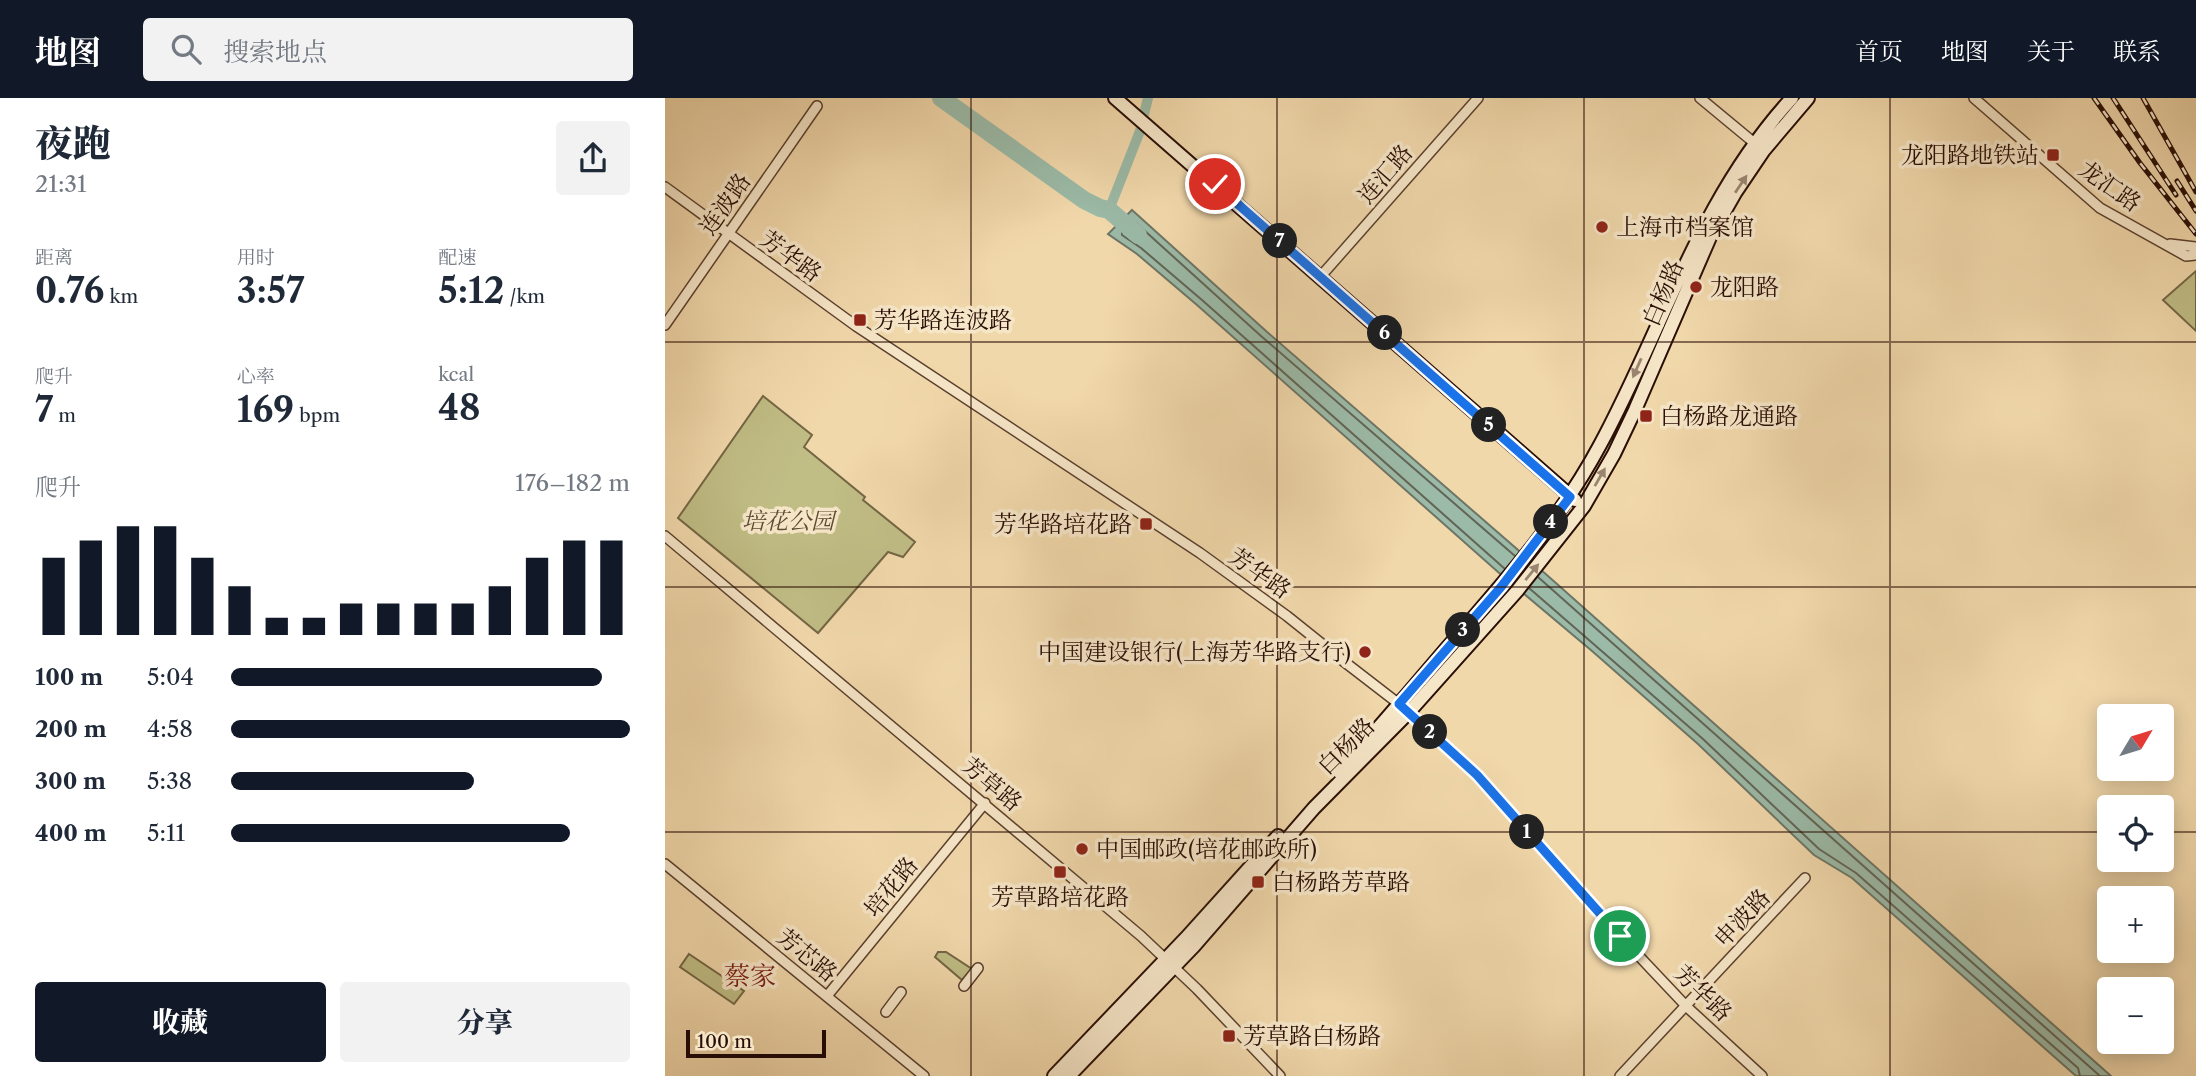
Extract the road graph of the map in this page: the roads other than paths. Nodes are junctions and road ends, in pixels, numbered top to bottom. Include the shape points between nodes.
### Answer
1 (1115, 98) edge
2 (1478, 98) edge
3 (1700, 98) edge
4 (1792, 98) edge
5 (1808, 98) edge
6 (1975, 98) edge
7 (817, 106) dead end
8 (1759, 147) junction
9 (665, 187) edge
10 (728, 234) junction
11 (2165, 244) junction
12 (2196, 247) edge
13 (2196, 255) edge
14 (1321, 276) junction
15 (665, 325) edge
16 (1570, 497) junction
17 (1584, 506) junction
18 (665, 536) edge
19 (1404, 708) junction
20 (985, 803) junction
21 (665, 864) edge
22 (1805, 878) dead end
23 (1170, 962) junction
24 (978, 968) dead end
25 (964, 986) dead end
26 (901, 992) dead end
27 (827, 996) junction
28 (1687, 1007) junction
29 (885, 1012) dead end
30 (924, 1076) edge
31 (1053, 1076) edge
32 (1069, 1076) edge
33 (1280, 1076) edge
34 (1620, 1076) edge
35 (1762, 1076) edge

1 - 14 main road
2 - 14 street, 连汇路
3 - 8 street
4 - 8 main road, 白杨路
5 - 8 main road, 白杨路
6 - 11 street, 龙汇路 via 2100,208
7 - 10 street, 连波路
8 -> 16 main road, 白杨路 via 1727,183 1601,444
17 -> 8 main road, 白杨路 via 1635,410 1710,237
9 - 10 street, 芳华路
10 - 15 street, 连波路
10 - 19 street, 芳华路 via 856,327 1200,554
11 - 12 street, 龙汇路
11 - 13 street, 龙汇路 via 2186,256
14 - 16 main road
16 - 17 main road
16 - 19 main road, 白杨路
19 -> 17 main road, 白杨路 via 1517,591
18 - 20 street, 芳草路
19 - 23 main road, 白杨路 via 1372,737
19 - 28 street, 芳华路 via 1477,775
20 - 23 street, 芳草路
20 - 27 street, 培花路
21 - 27 street, 芳芯路
22 - 28 street, 申波路
23 - 31 main road, 白杨路
23 - 32 main road, 白杨路
23 - 33 street, 芳草路
24 - 25 street
26 - 29 street
27 - 30 street, 芳芯路
28 - 34 street, 申波路
28 - 35 street, 芳华路

